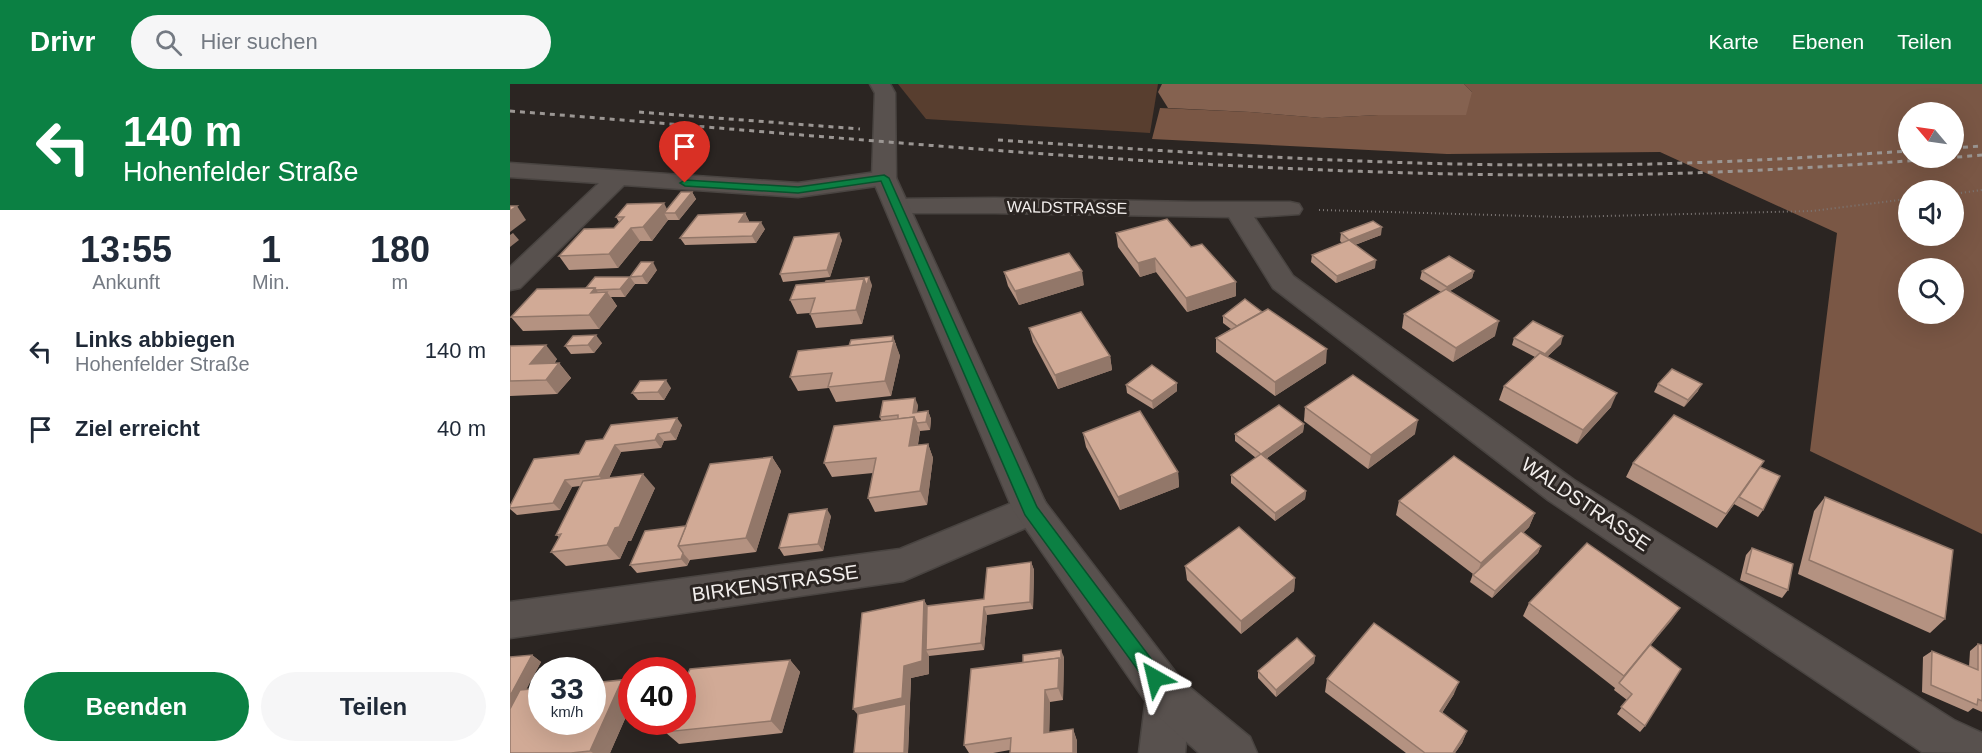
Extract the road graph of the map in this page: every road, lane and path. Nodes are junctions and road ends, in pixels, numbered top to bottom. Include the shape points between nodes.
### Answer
1 (880, 84) edge
2 (510, 170) edge
3 (617, 179) junction
4 (1982, 190) edge
5 (891, 192) junction
6 (1964, 192) edge
7 (1898, 200) edge
8 (1290, 209) joint
9 (1238, 211) junction
10 (510, 282) edge
11 (1031, 510) junction
12 (510, 620) edge
13 (1168, 697) junction
14 (1162, 753) edge
15 (1234, 753) edge
16 (1974, 753) edge

1 - 5 street via 885,93
2 - 3 street, WALDSTRASSE
3 - 5 street, WALDSTRASSE
3 - 10 street
4 - 6 path
5 - 9 street, WALDSTRASSE via 957,204
5 - 11 street
7 - 8 path via 1812,211 1564,217
8 - 9 street, WALDSTRASSE
9 - 16 street, WALDSTRASSE via 1283,282 1561,490 1938,736
11 - 12 street, BIRKENSTRASSE via 903,565
11 - 13 street
13 - 14 street
13 - 15 street

